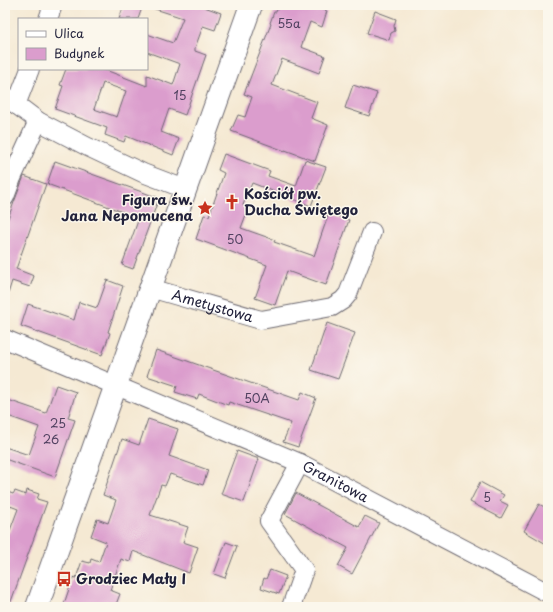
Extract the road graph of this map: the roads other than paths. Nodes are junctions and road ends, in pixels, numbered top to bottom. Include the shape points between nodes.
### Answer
1 (53, 5) edge
2 (251, 5) edge
3 (48, 18) edge
4 (29, 70) edge
5 (11, 101) edge
6 (38, 121) junction
7 (185, 189) junction
8 (5, 197) edge
9 (372, 232) dead end
10 (150, 288) junction
11 (5, 339) edge
12 (116, 386) junction
13 (300, 463) junction
14 (548, 592) edge
15 (37, 607) edge
16 (291, 607) edge

1 - 3 street
2 - 7 main road
4 - 5 street
5 - 6 street
6 - 7 street via 129,166
6 - 8 street
7 - 10 main road
9 - 10 street, Ametystowa via 348,294 332,307 261,320
10 - 12 main road
11 - 12 street, Granitowa
12 - 13 street, Granitowa
12 - 15 main road
13 - 14 street, Granitowa
13 - 16 street via 269,521 304,570

